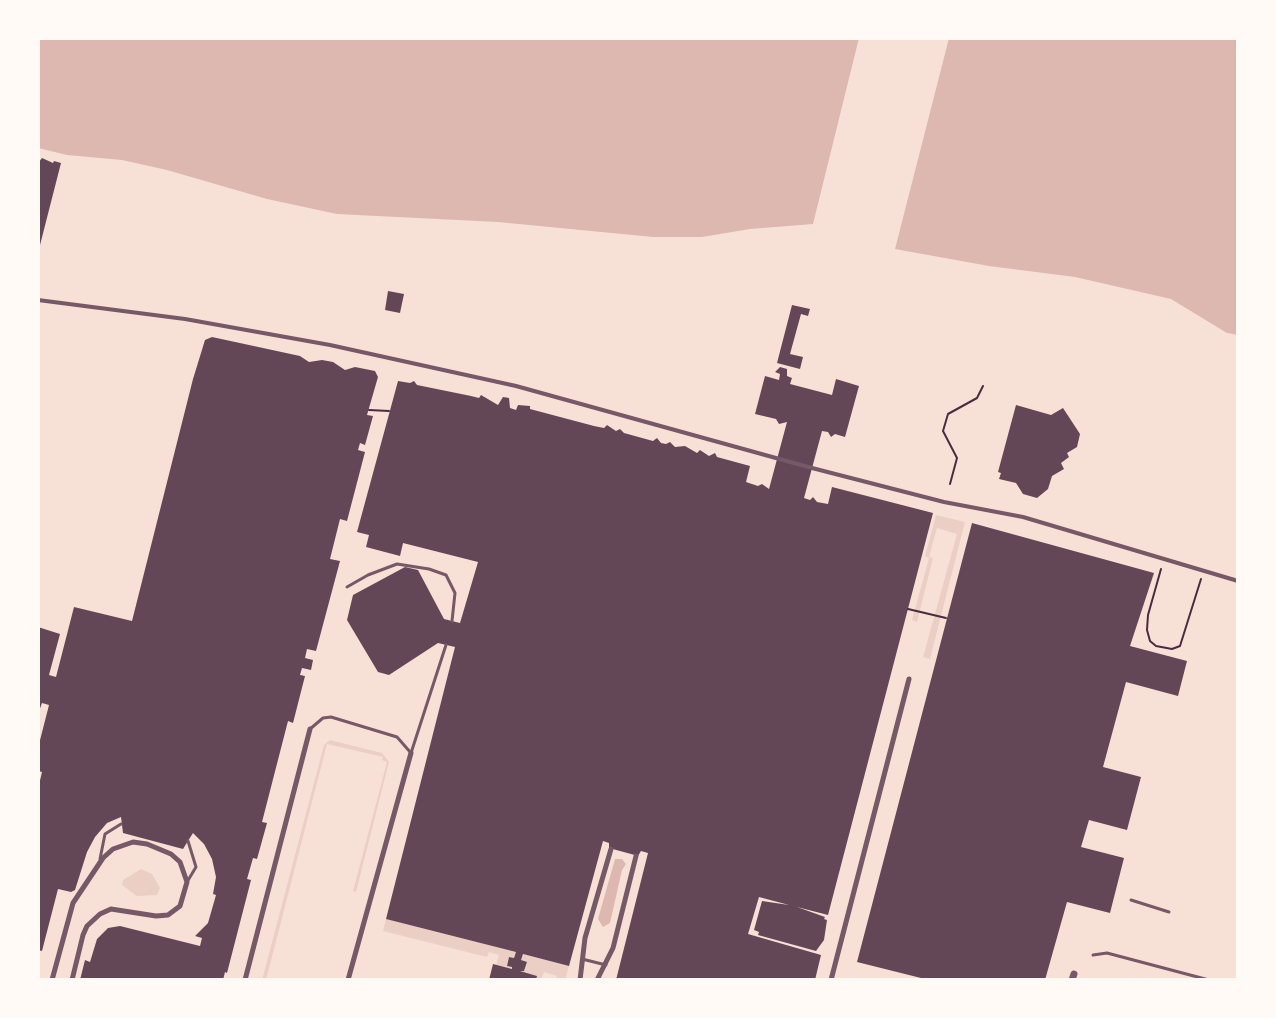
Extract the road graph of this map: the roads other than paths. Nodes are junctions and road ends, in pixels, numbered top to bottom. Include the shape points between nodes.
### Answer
1 (38, 300) edge
2 (1238, 581) edge
3 (347, 587) dead end
4 (452, 621) dead end
5 (446, 645) dead end
6 (909, 679) dead end
7 (310, 729) joint
8 (411, 753) junction
9 (121, 824) dead end
10 (188, 841) dead end
11 (611, 849) dead end
12 (636, 856) dead end
13 (99, 862) junction
14 (187, 882) junction
15 (1131, 900) dead end
16 (1169, 912) dead end
17 (1093, 955) dead end
18 (582, 959) junction
19 (606, 965) junction
20 (1195, 978) edge
21 (52, 980) edge
22 (72, 980) edge
23 (245, 980) edge
24 (348, 980) edge
25 (580, 980) edge
26 (597, 980) edge
27 (831, 980) edge
28 (1209, 980) edge

1 - 2 street via 287,337 516,386 812,468 1023,517
3 - 4 lane via 397,564 429,569 446,575 455,593
5 - 8 lane
6 - 27 street
7 - 8 lane via 331,717 397,737
7 - 23 street
8 - 24 street
9 - 13 lane via 105,834
10 - 14 lane via 196,867
11 - 18 street
12 - 19 street
13 - 14 street via 125,843 147,844 180,862
13 - 21 street via 73,903
14 - 22 street via 180,906 168,915 111,909 93,919 83,935
15 - 16 lane
17 - 20 lane via 1107,953
18 - 19 lane
18 - 25 street
19 - 26 street
20 - 28 lane

